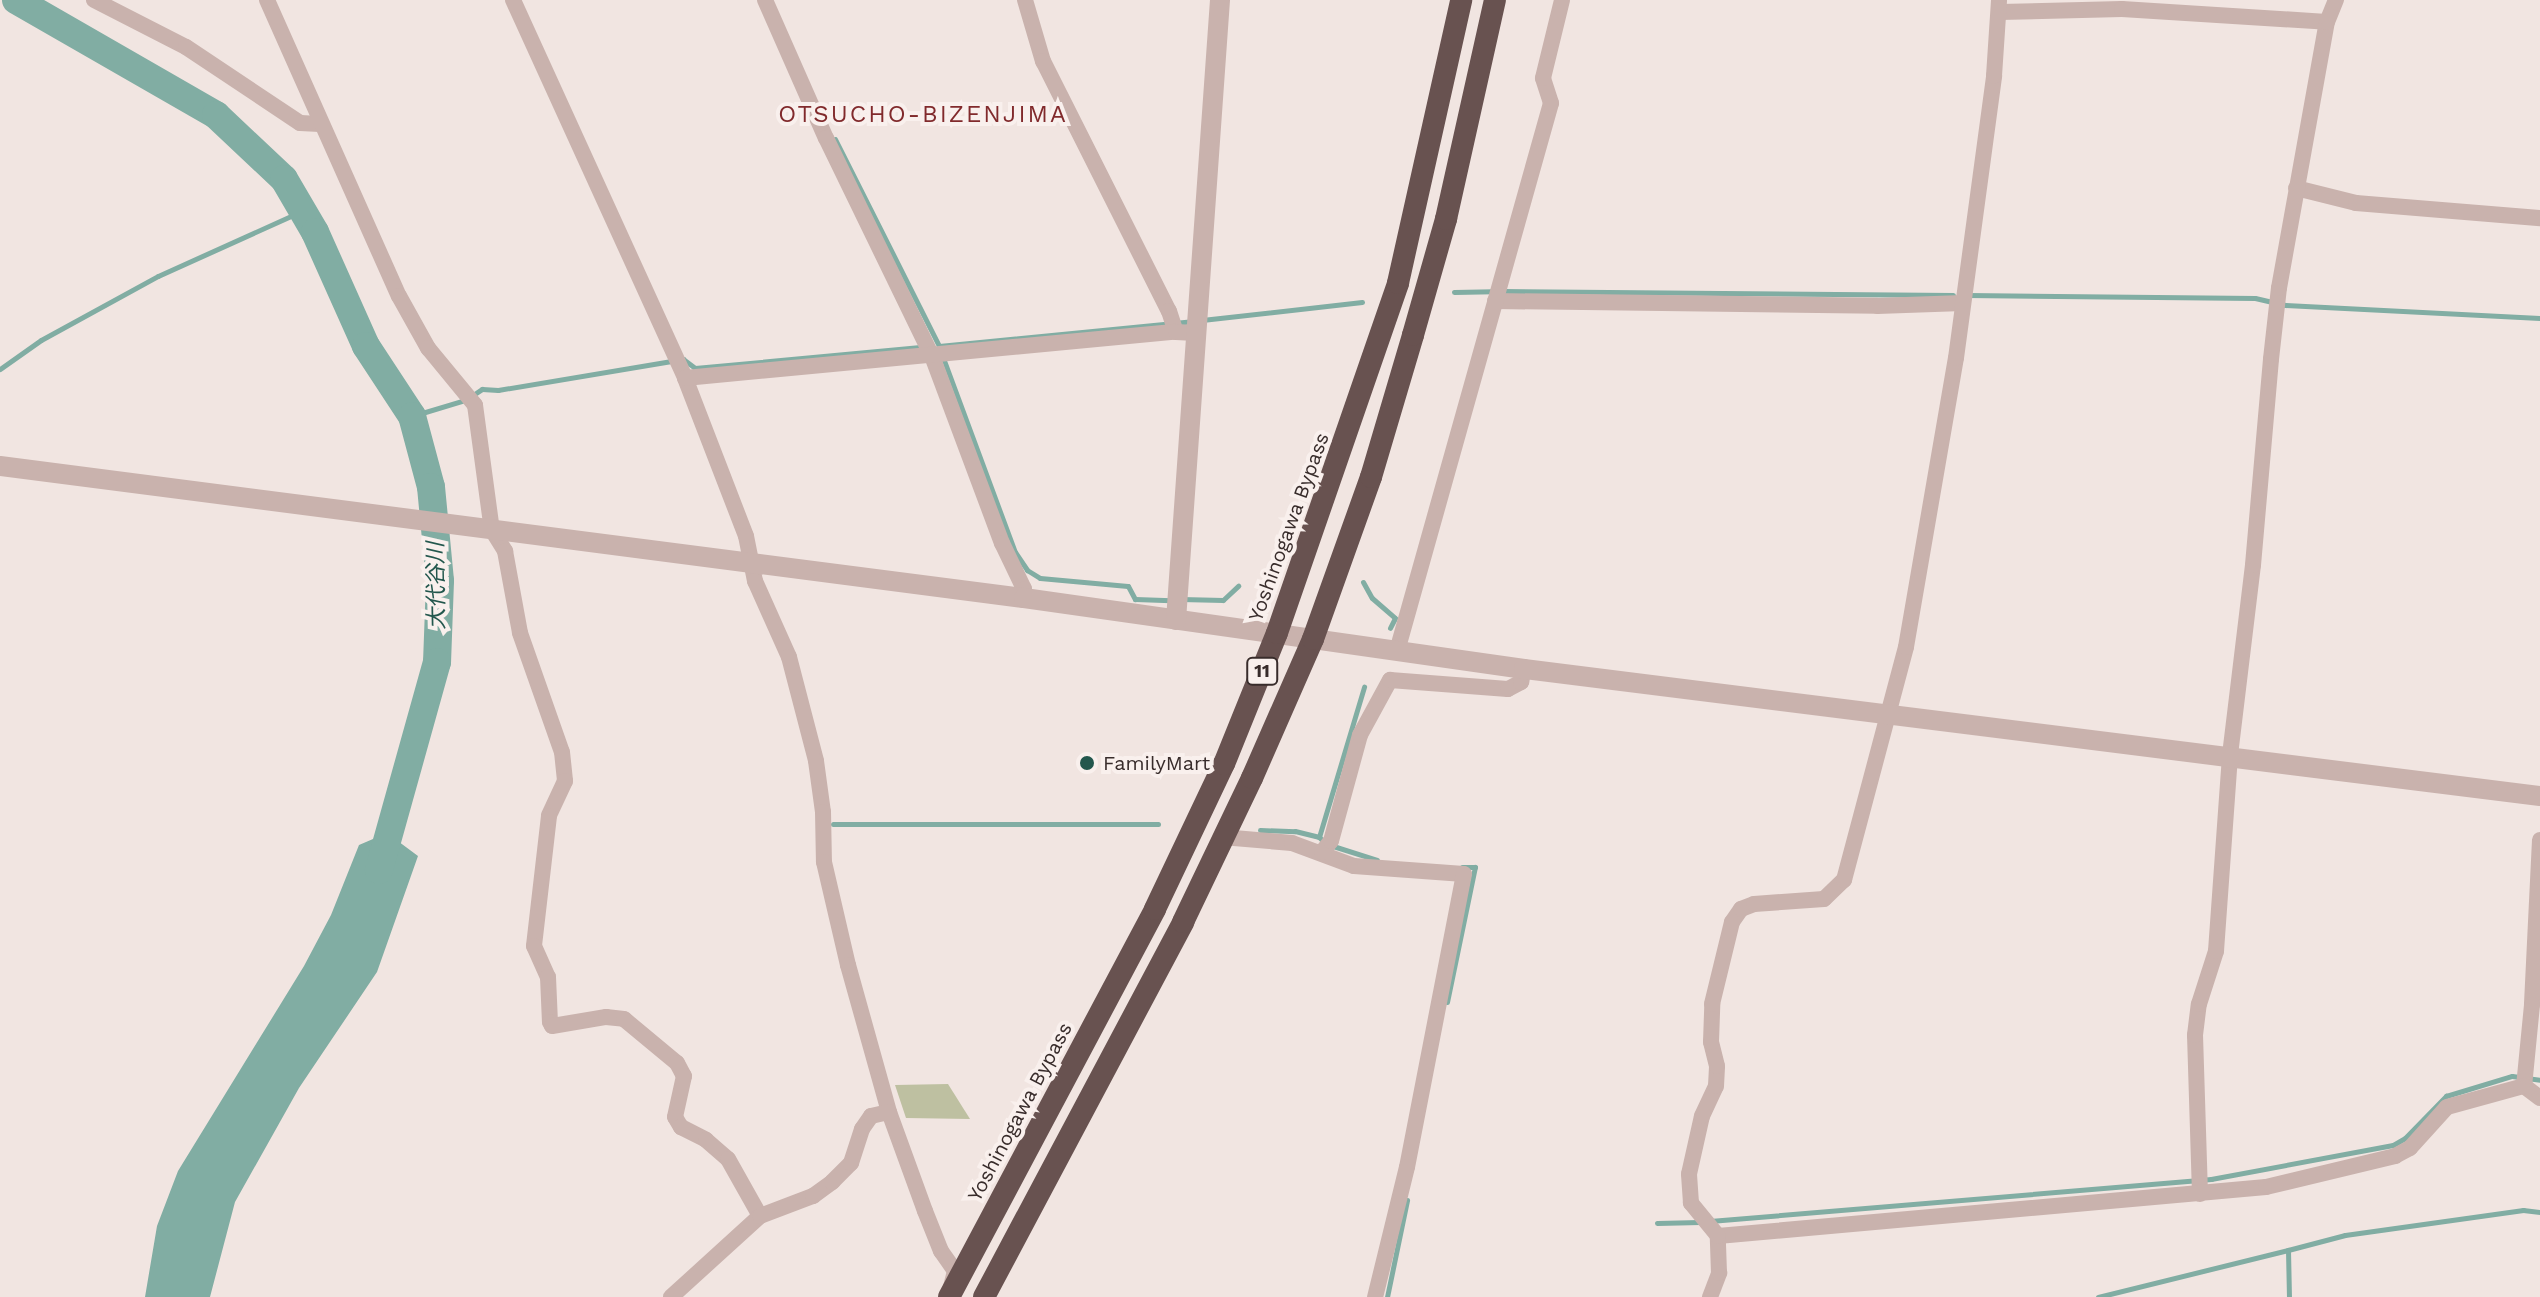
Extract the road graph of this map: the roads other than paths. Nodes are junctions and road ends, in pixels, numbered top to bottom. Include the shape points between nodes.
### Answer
1 (94, 0) edge
2 (267, 0) edge
3 (513, 0) edge
4 (765, 0) edge
5 (1025, 0) edge
6 (1220, 0) edge
7 (1461, 0) edge
8 (1495, 0) edge
9 (1562, 0) edge
10 (2336, 0) edge
11 (2000, 6) edge
12 (2327, 22) junction
13 (320, 124) junction
14 (2296, 188) junction
15 (2540, 218) edge
16 (1495, 301) junction
17 (1963, 303) junction
18 (1185, 332) junction
19 (932, 356) junction
20 (685, 378) junction
21 (0, 466) edge
22 (484, 529) junction
23 (749, 562) junction
24 (1024, 598) junction
25 (1176, 620) junction
26 (1277, 633) junction
27 (1313, 639) junction
28 (1397, 651) junction
29 (1524, 669) junction
30 (1888, 712) junction
31 (2230, 755) junction
32 (2540, 796) edge
33 (1222, 837) junction
34 (2540, 840) edge
35 (1326, 847) junction
36 (2524, 1086) junction
37 (2540, 1098) edge
38 (889, 1112) junction
39 (2200, 1194) junction
40 (760, 1216) junction
41 (1718, 1236) junction
42 (671, 1297) edge
43 (950, 1297) edge
44 (984, 1297) edge
45 (1375, 1297) edge
46 (1711, 1297) edge

1 - 13 street via 186,47 300,123
2 - 13 street
3 - 20 street
4 - 19 street
5 - 18 street via 1043,61 1169,311
6 - 18 street
7 - 26 highway, Yoshinogawa Bypass / 11 via 1398,283
8 - 27 highway, 11 via 1446,219 1413,335 1371,477
9 - 16 street via 1543,78 1551,103
10 - 12 street
11 - 12 street
11 - 17 street
12 - 14 street
13 - 22 street via 399,296 428,348 475,405
14 - 15 street via 2356,203
14 - 31 street via 2274,331
16 - 17 street
16 - 28 street
17 - 30 street via 1906,647
18 - 19 street
18 - 25 street
19 - 20 street
19 - 24 street
20 - 23 street via 746,536
21 - 22 street
22 - 23 street
22 - 40 street via 505,551 520,633 562,752 565,781 549,816 534,946 548,977 550,1022 552,1026 624,1019 677,1063 684,1076 675,1117 681,1127 728,1159
23 - 24 street
23 - 38 street via 789,657 808,731 823,812 824,862
24 - 25 street
25 - 26 street
26 - 27 street
26 - 43 highway, Yoshinogawa Bypass / 11 via 1224,764 1155,909
27 - 28 street
27 - 33 highway, 11
28 - 29 street
29 - 30 street
29 - 35 street via 1521,682 1508,689 1390,680 1360,735
30 - 31 street
30 - 41 street via 1844,880 1824,899 1754,904 1741,909 1732,922 1712,1004 1716,1086 1702,1116 1689,1174 1691,1203
31 - 32 street
31 - 39 street via 2216,951 2195,1035
33 - 35 street
33 - 44 highway, 11 via 1183,922
34 - 36 street
35 - 45 street via 1354,866 1464,874 1407,1167
36 - 37 street
36 - 39 street via 2447,1107 2410,1148 2395,1156 2266,1187
38 - 40 street via 871,1116 851,1163 832,1182 813,1196
38 - 43 street via 930,1224 955,1271
39 - 41 street
40 - 42 street
41 - 46 street via 1719,1273

